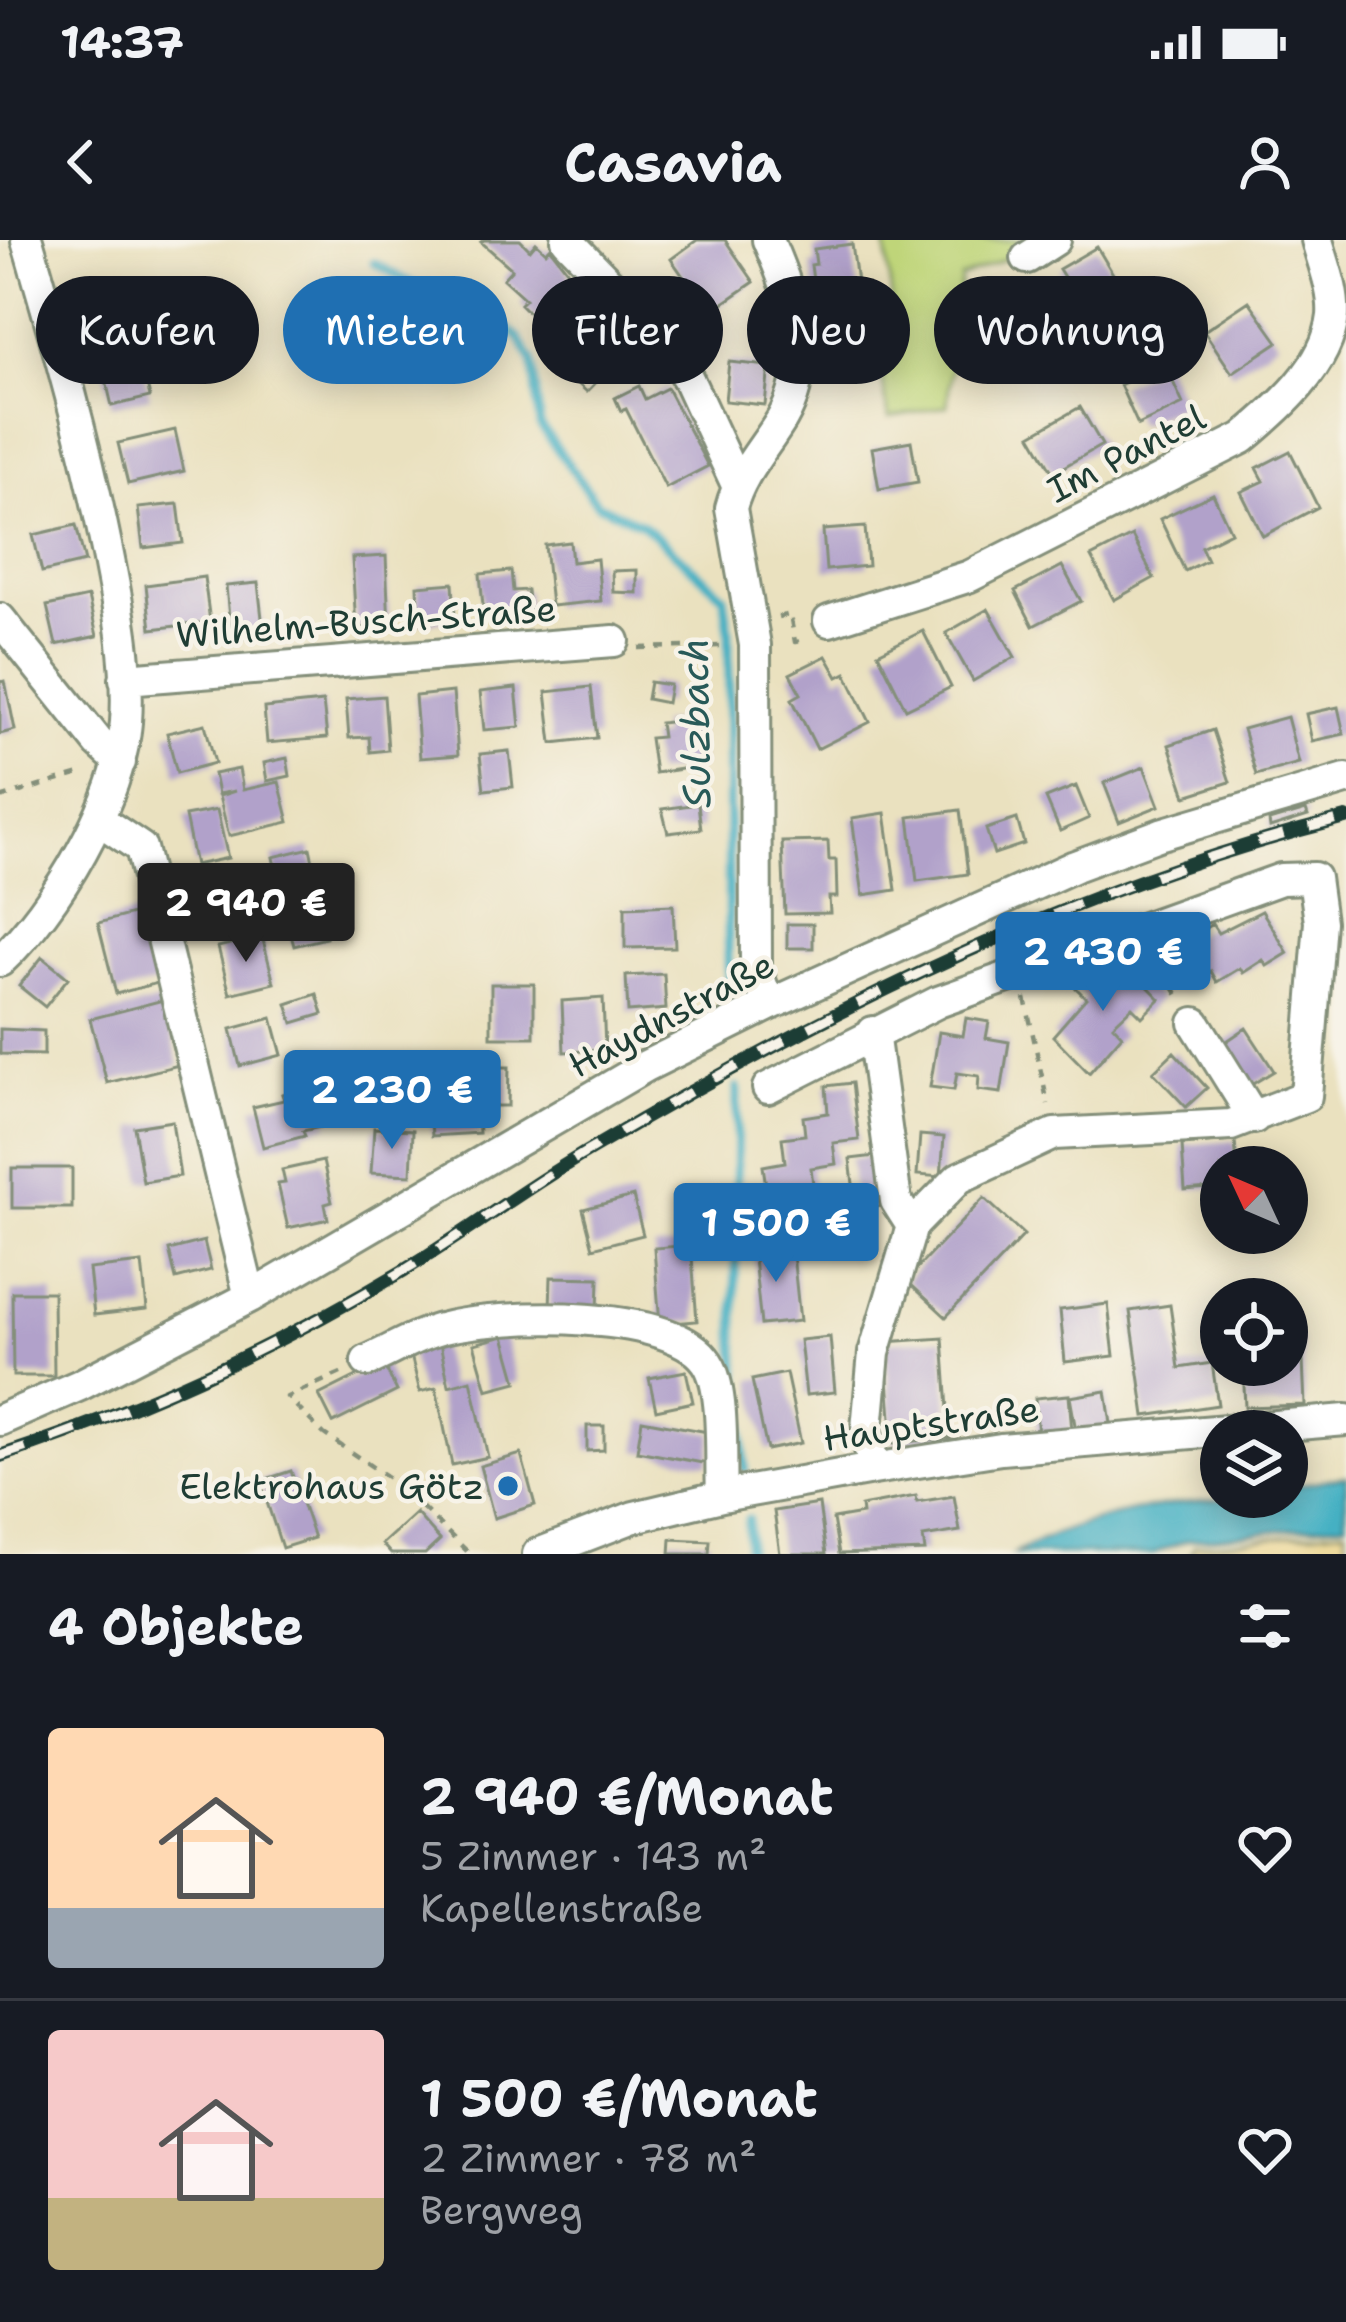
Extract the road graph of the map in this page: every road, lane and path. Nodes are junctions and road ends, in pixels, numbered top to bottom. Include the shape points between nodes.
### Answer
1 (27, 240) edge
2 (567, 240) edge
3 (768, 240) edge
4 (1055, 240) edge
5 (1317, 240) edge
6 (1028, 258) dead end
7 (737, 485) junction
8 (0, 619) edge
9 (829, 621) dead end
10 (625, 645) joint
11 (740, 645) dead end
12 (124, 679) junction
13 (120, 761) junction
14 (1346, 779) edge
15 (0, 798) edge
16 (98, 819) junction
17 (1137, 928) junction
18 (0, 961) edge
19 (1020, 974) junction
20 (769, 1005) junction
21 (1195, 1023) joint
22 (873, 1032) junction
23 (768, 1088) dead end
24 (1254, 1118) junction
25 (1054, 1133) junction
26 (912, 1226) junction
27 (250, 1297) junction
28 (367, 1361) joint
29 (0, 1420) edge
30 (1346, 1420) edge
31 (873, 1469) junction
32 (722, 1496) junction
33 (470, 1554) edge
34 (538, 1554) edge

1 - 12 street via 86,444 119,608
2 - 7 street via 657,332
3 - 7 street via 797,323 800,362 784,417
4 - 6 street
5 - 9 street, Im Pantel via 1333,316 1322,351 1278,409 1243,438 970,576
7 - 20 street via 731,508 754,644 755,969
8 - 13 street
10 - 11 path
10 - 12 street, Wilhelm-Busch-Straße
12 - 13 street
13 - 15 path
13 - 16 street
14 - 20 street, Haydnstraße via 1076,866
16 - 18 street via 20,943
16 - 27 street via 141,848
17 - 19 street
17 - 21 path
17 - 24 street via 1281,879 1314,878 1320,922 1306,1096
19 - 22 street
19 - 25 path
20 - 27 street, Haydnstraße via 646,1066
21 - 24 street
22 - 23 street
22 - 26 street via 896,1201
24 - 25 street
25 - 26 street via 959,1178
26 - 31 street via 874,1353 867,1429
27 - 29 street, Haydnstraße
28 - 32 street via 441,1328 513,1317 641,1326 694,1348 710,1365
28 - 33 path via 287,1397 324,1434 399,1485
30 - 31 street, Hauptstraße via 1001,1449
31 - 32 street, Hauptstraße
32 - 34 street, Hauptstraße via 634,1517

